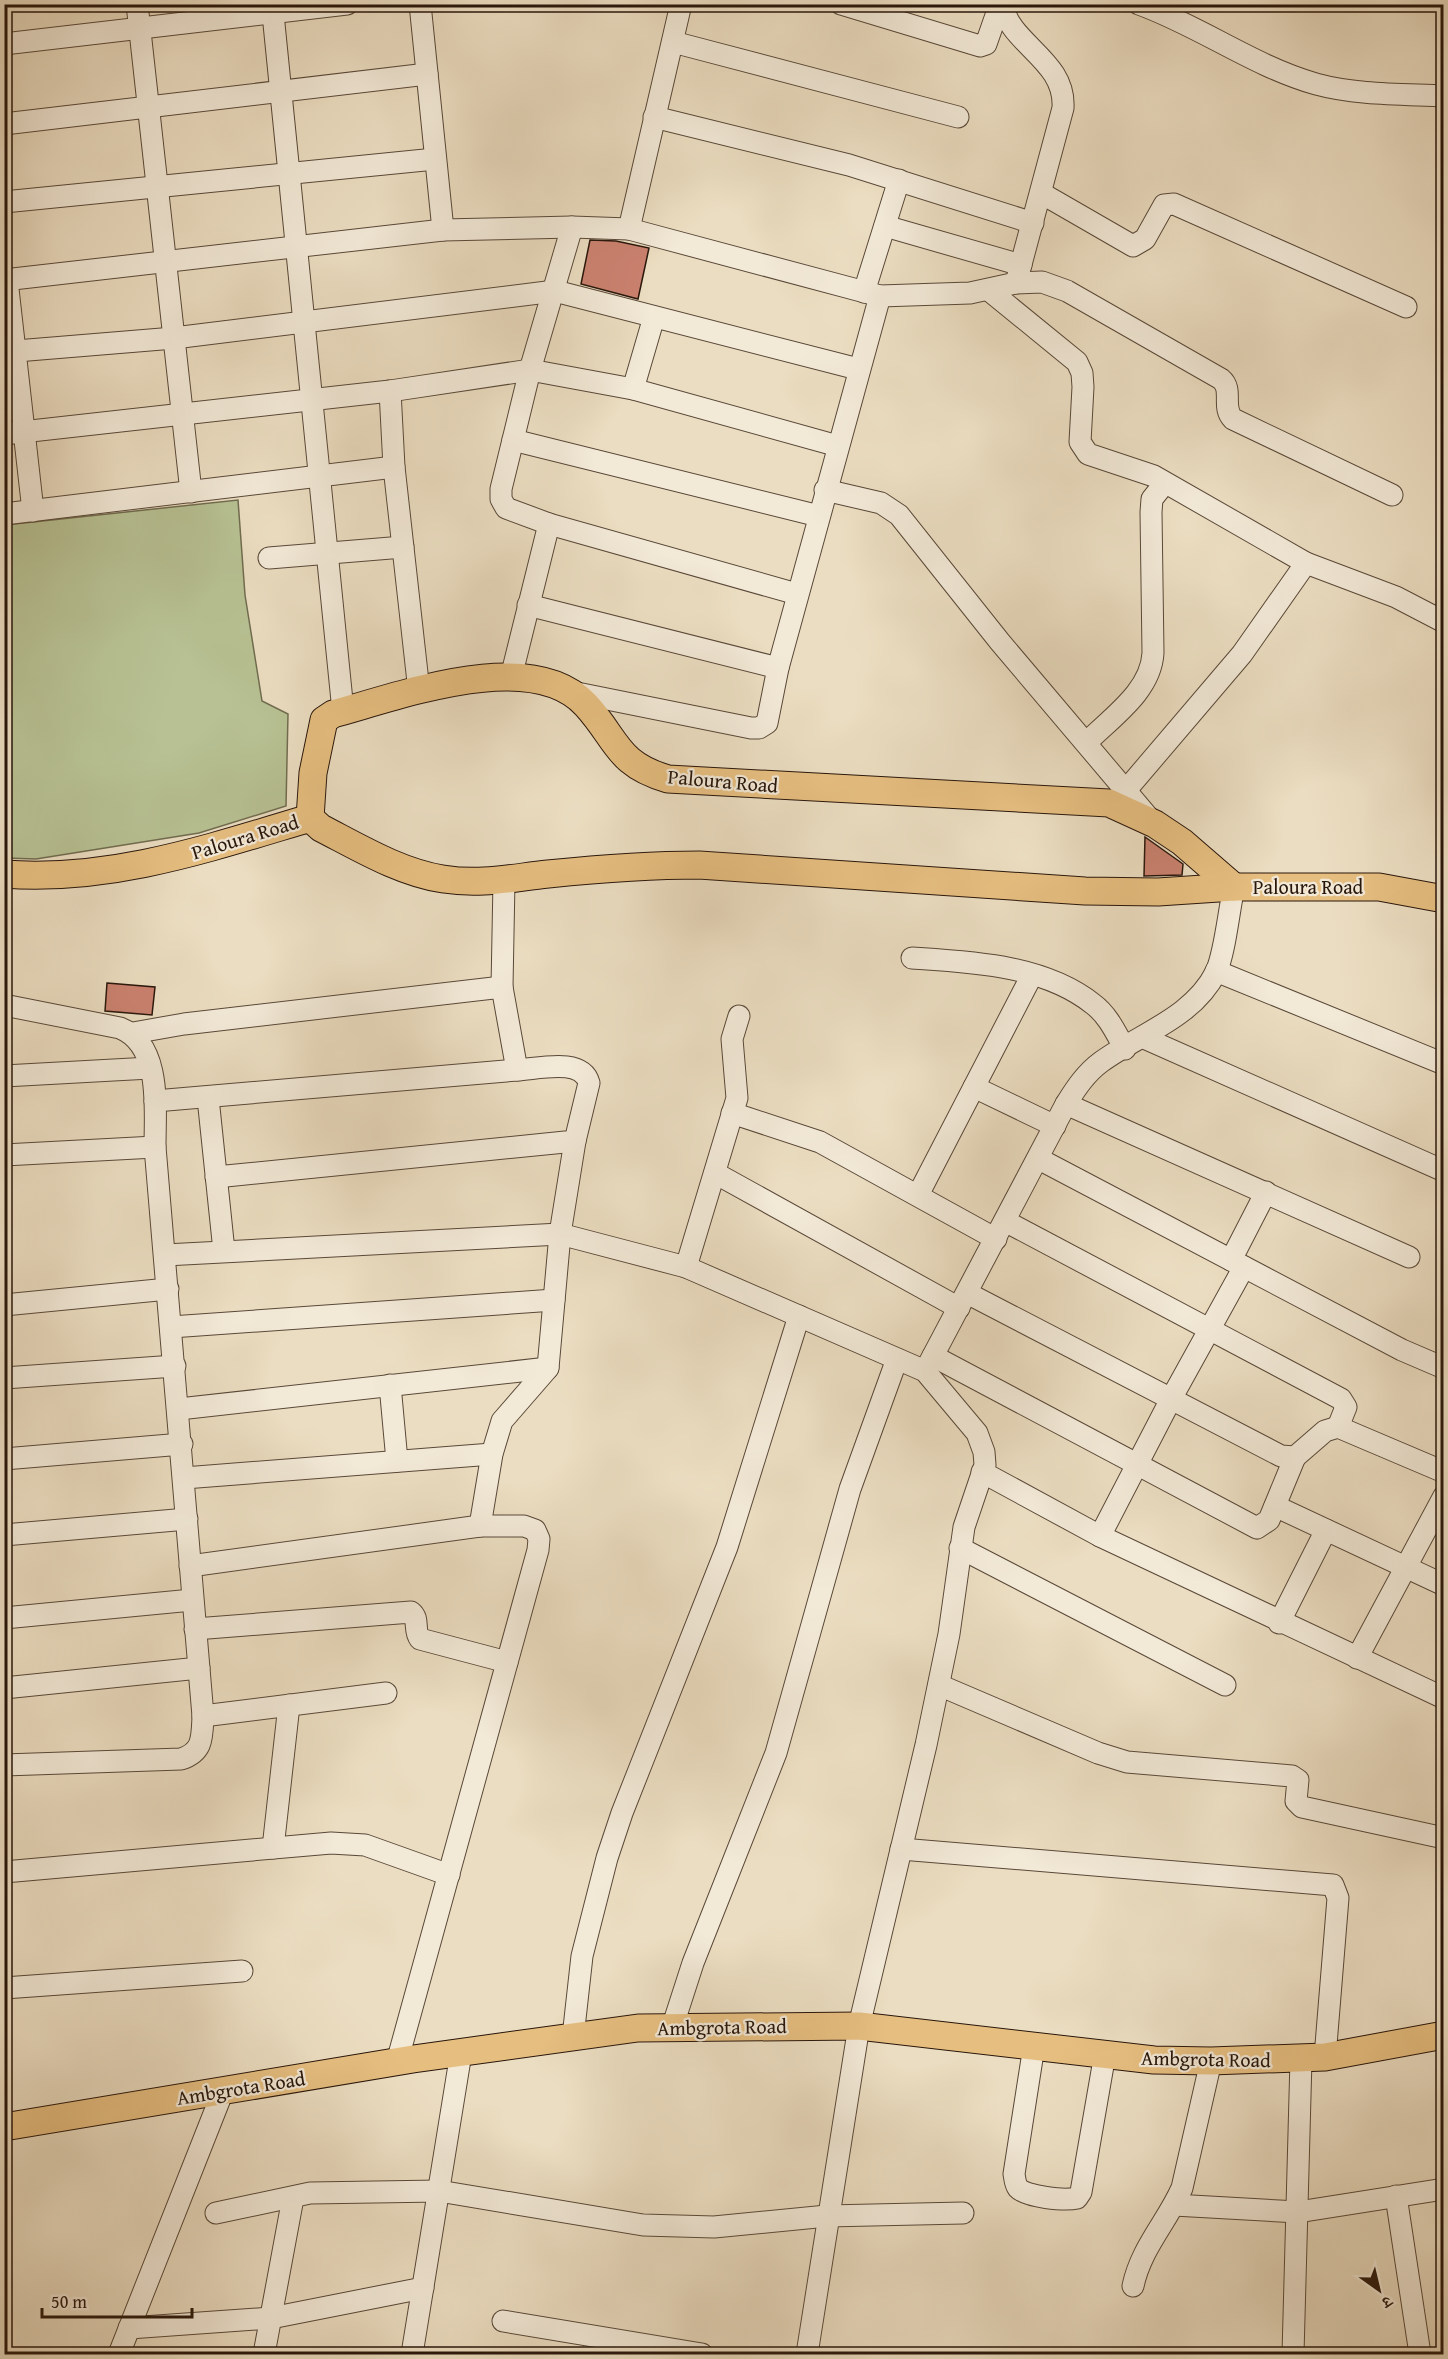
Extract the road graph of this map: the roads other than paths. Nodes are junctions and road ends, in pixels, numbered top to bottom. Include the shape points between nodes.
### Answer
1 (137, 4) edge
2 (347, 4) edge
3 (420, 4) edge
4 (681, 4) edge
5 (841, 4) edge
6 (1001, 4) edge
7 (1139, 4) edge
8 (272, 9) edge
9 (139, 28) junction
10 (673, 42) junction
11 (4, 44) edge
12 (427, 74) junction
13 (281, 92) junction
14 (1443, 96) edge
15 (148, 107) junction
16 (654, 117) junction
17 (958, 117) dead end
18 (4, 124) edge
19 (435, 159) junction
20 (289, 172) junction
21 (899, 180) junction
22 (157, 185) junction
23 (1041, 193) junction
24 (4, 202) edge
25 (1033, 223) junction
26 (885, 226) junction
27 (572, 227) junction
28 (629, 228) junction
29 (443, 230) junction
30 (297, 248) junction
31 (165, 261) junction
32 (1019, 274) junction
33 (6, 280) edge
34 (555, 291) junction
35 (990, 291) junction
36 (872, 294) junction
37 (1406, 307) dead end
38 (654, 317) junction
39 (304, 322) junction
40 (174, 338) junction
41 (10, 352) edge
42 (858, 369) junction
43 (530, 370) junction
44 (633, 389) junction
45 (390, 390) junction
46 (312, 398) junction
47 (182, 412) junction
48 (13, 433) edge
49 (513, 440) junction
50 (838, 446) junction
51 (394, 467) junction
52 (320, 476) junction
53 (1164, 484) junction
54 (825, 490) junction
55 (191, 492) junction
56 (1392, 495) dead end
57 (33, 511) junction
58 (4, 514) edge
59 (819, 516) junction
60 (549, 524) junction
61 (403, 547) junction
62 (327, 553) junction
63 (269, 558) dead end
64 (1306, 563) junction
65 (798, 594) junction
66 (528, 604) junction
67 (1443, 622) edge
68 (778, 668) junction
69 (511, 677) junction
70 (419, 691) junction
71 (572, 692) junction
72 (343, 711) junction
73 (1087, 742) junction
74 (1127, 789) junction
75 (310, 818) junction
76 (1155, 824) junction
77 (4, 874) edge
78 (504, 881) junction
79 (1234, 887) junction
80 (1443, 897) edge
81 (912, 958) dead end
82 (1216, 971) junction
83 (1032, 975) junction
84 (502, 987) junction
85 (4, 1005) edge
86 (739, 1016) dead end
87 (133, 1033) junction
88 (1144, 1038) junction
89 (1125, 1049) junction
90 (1443, 1064) edge
91 (150, 1068) junction
92 (518, 1070) junction
93 (4, 1076) edge
94 (974, 1087) junction
95 (208, 1098) junction
96 (155, 1101) junction
97 (1066, 1104) junction
98 (732, 1113) junction
99 (1055, 1126) junction
100 (575, 1141) junction
101 (154, 1147) junction
102 (4, 1155) edge
103 (1039, 1159) junction
104 (1443, 1171) edge
105 (715, 1173) junction
106 (216, 1176) junction
107 (1266, 1192) junction
108 (918, 1195) junction
109 (1001, 1230) junction
110 (560, 1233) junction
111 (224, 1251) junction
112 (165, 1255) junction
113 (1409, 1257) dead end
114 (1237, 1263) junction
115 (686, 1267) junction
116 (168, 1289) junction
117 (554, 1300) junction
118 (963, 1300) junction
119 (4, 1305) edge
120 (799, 1316) junction
121 (171, 1327) junction
122 (1210, 1330) junction
123 (897, 1359) junction
124 (929, 1364) junction
125 (175, 1366) junction
126 (548, 1368) junction
127 (1443, 1368) edge
128 (4, 1378) edge
129 (390, 1385) junction
130 (1170, 1399) junction
131 (179, 1408) junction
132 (1338, 1427) junction
133 (182, 1444) junction
134 (492, 1454) junction
135 (1295, 1456) junction
136 (4, 1459) edge
137 (397, 1461) junction
138 (1136, 1465) junction
139 (982, 1472) junction
140 (1443, 1472) edge
141 (184, 1478) junction
142 (1443, 1496) edge
143 (1275, 1506) junction
144 (187, 1519) junction
145 (480, 1526) junction
146 (1326, 1530) junction
147 (4, 1535) edge
148 (1100, 1536) junction
149 (960, 1548) junction
150 (190, 1566) junction
151 (1406, 1568) junction
152 (1443, 1586) edge
153 (192, 1600) junction
154 (4, 1618) edge
155 (1279, 1623) junction
156 (195, 1629) junction
157 (1357, 1658) junction
158 (507, 1662) junction
159 (199, 1668) junction
160 (939, 1685) junction
161 (1225, 1685) dead end
162 (4, 1688) edge
163 (386, 1693) dead end
164 (1443, 1698) edge
165 (289, 1705) junction
166 (203, 1716) junction
167 (4, 1766) edge
168 (1443, 1838) edge
169 (273, 1848) junction
170 (901, 1849) junction
171 (4, 1872) edge
172 (448, 1875) junction
173 (242, 1971) dead end
174 (4, 1988) edge
175 (859, 2026) junction
176 (672, 2028) junction
177 (1443, 2035) edge
178 (573, 2037) junction
179 (1035, 2046) junction
180 (461, 2053) junction
181 (1105, 2054) junction
182 (1313, 2058) junction
183 (1210, 2061) junction
184 (397, 2062) junction
185 (223, 2091) junction
186 (4, 2127) edge
187 (1443, 2189) edge
188 (439, 2191) junction
189 (1396, 2196) junction
190 (293, 2198) junction
191 (1174, 2205) junction
192 (1298, 2212) junction
193 (216, 2213) dead end
194 (963, 2213) dead end
195 (827, 2216) junction
196 (1133, 2286) dead end
197 (423, 2288) junction
198 (271, 2318) junction
199 (503, 2321) dead end
200 (129, 2328) junction
201 (641, 2350) edge
202 (119, 2355) edge
203 (264, 2355) edge
204 (412, 2355) edge
205 (702, 2355) edge
206 (807, 2355) edge
207 (1293, 2355) edge
208 (1420, 2355) edge

1 - 9 street
2 - 8 street
3 - 12 street
4 - 10 street
5 - 6 street via 980,46 986,44
6 - 23 street via 1008,19 1053,72 1064,94
7 - 14 street via 1314,83 1366,92
8 - 9 street
8 - 13 street
9 - 11 street
9 - 15 street
10 - 16 street
10 - 17 street
12 - 13 street
12 - 19 street
13 - 15 street
13 - 20 street
15 - 18 street
15 - 22 street
16 - 21 street
16 - 28 street
19 - 20 street
19 - 29 street
20 - 22 street
20 - 30 street
21 - 25 street
21 - 26 street
22 - 24 street
22 - 31 street
23 - 25 street
23 - 37 street via 1133,246 1145,239 1164,205 1174,204
25 - 32 street
26 - 32 street
26 - 36 street
27 - 28 street
27 - 29 street
27 - 34 street
28 - 36 street
29 - 30 street
30 - 31 street
30 - 39 street
31 - 33 street
31 - 40 street
32 - 35 street
32 - 56 street via 1067,291 1225,381 1227,412 1233,419
33 - 41 street
34 - 38 street
34 - 39 street
34 - 43 street
35 - 36 street
35 - 53 street via 1077,362 1082,373 1082,448 1088,454 1154,476
36 - 42 street
38 - 42 street
38 - 44 street
39 - 40 street
39 - 46 street
40 - 41 street
40 - 47 street
41 - 48 street
42 - 50 street
43 - 44 street
43 - 45 street
43 - 49 street
44 - 50 street
45 - 46 street
45 - 51 street
46 - 47 street
46 - 52 street
47 - 48 street
47 - 55 street
48 - 57 street
49 - 59 street
49 - 60 street via 501,499 506,508
50 - 54 street
51 - 52 street
51 - 61 street
52 - 55 street
52 - 62 street
53 - 64 street
53 - 73 street via 1152,499 1151,512 1150,675
54 - 59 street
54 - 73 street via 881,503 899,514 1000,642
55 - 57 street
57 - 58 street
59 - 65 street
60 - 65 street
60 - 66 street
61 - 62 street
61 - 70 street
62 - 63 street
62 - 72 street
64 - 67 street via 1396,597
64 - 74 street via 1242,654
65 - 68 street
66 - 68 street
66 - 69 street
68 - 71 street via 767,723 759,728
69 - 70 main road, Paloura Road
69 - 71 main road, Paloura Road via 550,682
70 - 72 main road, Paloura Road
71 - 76 main road, Paloura Road via 625,758 644,772 668,779 1084,800 1109,803
72 - 75 main road, Paloura Road via 324,720 313,773
73 - 74 street
74 - 76 street
75 - 77 main road, Paloura Road via 198,851 111,871 78,875
75 - 78 main road via 321,828 408,869 441,879 482,884
76 - 79 main road, Paloura Road
78 - 79 main road via 636,865 699,865 1085,891
78 - 84 street
79 - 80 main road, Paloura Road via 1379,887
79 - 82 street
81 - 83 street via 980,963
82 - 88 street via 1178,1015
82 - 90 street
83 - 89 street via 1094,1004 1110,1021
83 - 94 street
84 - 87 street
84 - 92 street
85 - 87 street
86 - 98 street via 732,1040 738,1084
87 - 91 street via 144,1045
88 - 89 street
88 - 104 street
89 - 97 street via 1081,1080
91 - 93 street
91 - 96 street
92 - 95 street
92 - 100 street via 571,1067 587,1075 589,1083
94 - 99 street
94 - 108 street
95 - 96 street
95 - 106 street
96 - 101 street
97 - 99 street
97 - 107 street
98 - 105 street
98 - 108 street via 820,1142
99 - 103 street
100 - 106 street
100 - 110 street
101 - 102 street
101 - 112 street
103 - 109 street
103 - 114 street
105 - 115 street
105 - 118 street
106 - 111 street
107 - 113 street
107 - 114 street
108 - 109 street
109 - 118 street
109 - 122 street
110 - 111 street
110 - 115 street
110 - 117 street
111 - 112 street
112 - 116 street
114 - 122 street
114 - 127 street
115 - 120 street
116 - 119 street
116 - 121 street
117 - 121 street
117 - 126 street
118 - 124 street
118 - 130 street
120 - 123 street
120 - 178 street via 727,1547 607,1858 582,1956
121 - 125 street
122 - 130 street
122 - 132 street via 1341,1400 1346,1407
123 - 124 street
123 - 176 street via 850,1489 776,1753 693,1963
124 - 138 street
124 - 139 street via 977,1433 984,1452
125 - 128 street
125 - 131 street
126 - 129 street
126 - 134 street via 502,1421
129 - 131 street
129 - 137 street
130 - 135 street via 1281,1456
130 - 138 street
131 - 133 street
132 - 135 street via 1325,1431
132 - 140 street
133 - 136 street
133 - 141 street
134 - 137 street
134 - 145 street
135 - 143 street
137 - 141 street
138 - 143 street via 1257,1528 1265,1524
138 - 148 street
139 - 148 street
139 - 149 street
141 - 144 street
142 - 151 street
143 - 146 street
144 - 147 street
144 - 150 street
145 - 150 street
145 - 158 street via 524,1526 535,1530 539,1539
146 - 151 street
146 - 155 street
148 - 155 street
149 - 160 street
149 - 161 street
150 - 153 street
151 - 152 street
151 - 157 street
153 - 154 street
153 - 156 street
155 - 157 street
156 - 158 street via 411,1612 420,1639
156 - 159 street
157 - 164 street
158 - 172 street
159 - 162 street
159 - 166 street
160 - 168 street via 1098,1753 1156,1767 1292,1776 1298,1780 1296,1801 1302,1807
160 - 170 street
163 - 165 street
165 - 166 street
165 - 169 street
166 - 167 street via 200,1747 193,1756
169 - 171 street
169 - 172 street via 330,1843 365,1845
170 - 175 street
170 - 182 street via 1333,1885 1338,1898
172 - 184 street
173 - 174 street
175 - 176 main road, Ambgrota Road
175 - 179 main road, Ambgrota Road
175 - 195 street
176 - 178 main road, Ambgrota Road via 638,2028
177 - 182 main road, Ambgrota Road
178 - 180 main road, Ambgrota Road
179 - 181 main road, Ambgrota Road
179 - 181 street via 1014,2174 1016,2184 1025,2193 1060,2199 1077,2198 1081,2192
180 - 184 main road, Ambgrota Road
180 - 188 street
181 - 183 main road, Ambgrota Road
182 - 183 main road, Ambgrota Road
182 - 192 street
183 - 191 street via 1187,2173
184 - 185 main road, Ambgrota Road
185 - 186 main road, Ambgrota Road
185 - 200 street
187 - 189 street
188 - 190 street via 333,2191
188 - 195 street via 643,2225 714,2227
188 - 197 street
189 - 192 street
189 - 208 street
190 - 193 street
190 - 198 street
191 - 192 street
191 - 196 street via 1141,2258
192 - 207 street
194 - 195 street
195 - 206 street
197 - 198 street
197 - 204 street
198 - 200 street
198 - 203 street
199 - 201 street
200 - 202 street
201 - 205 street

